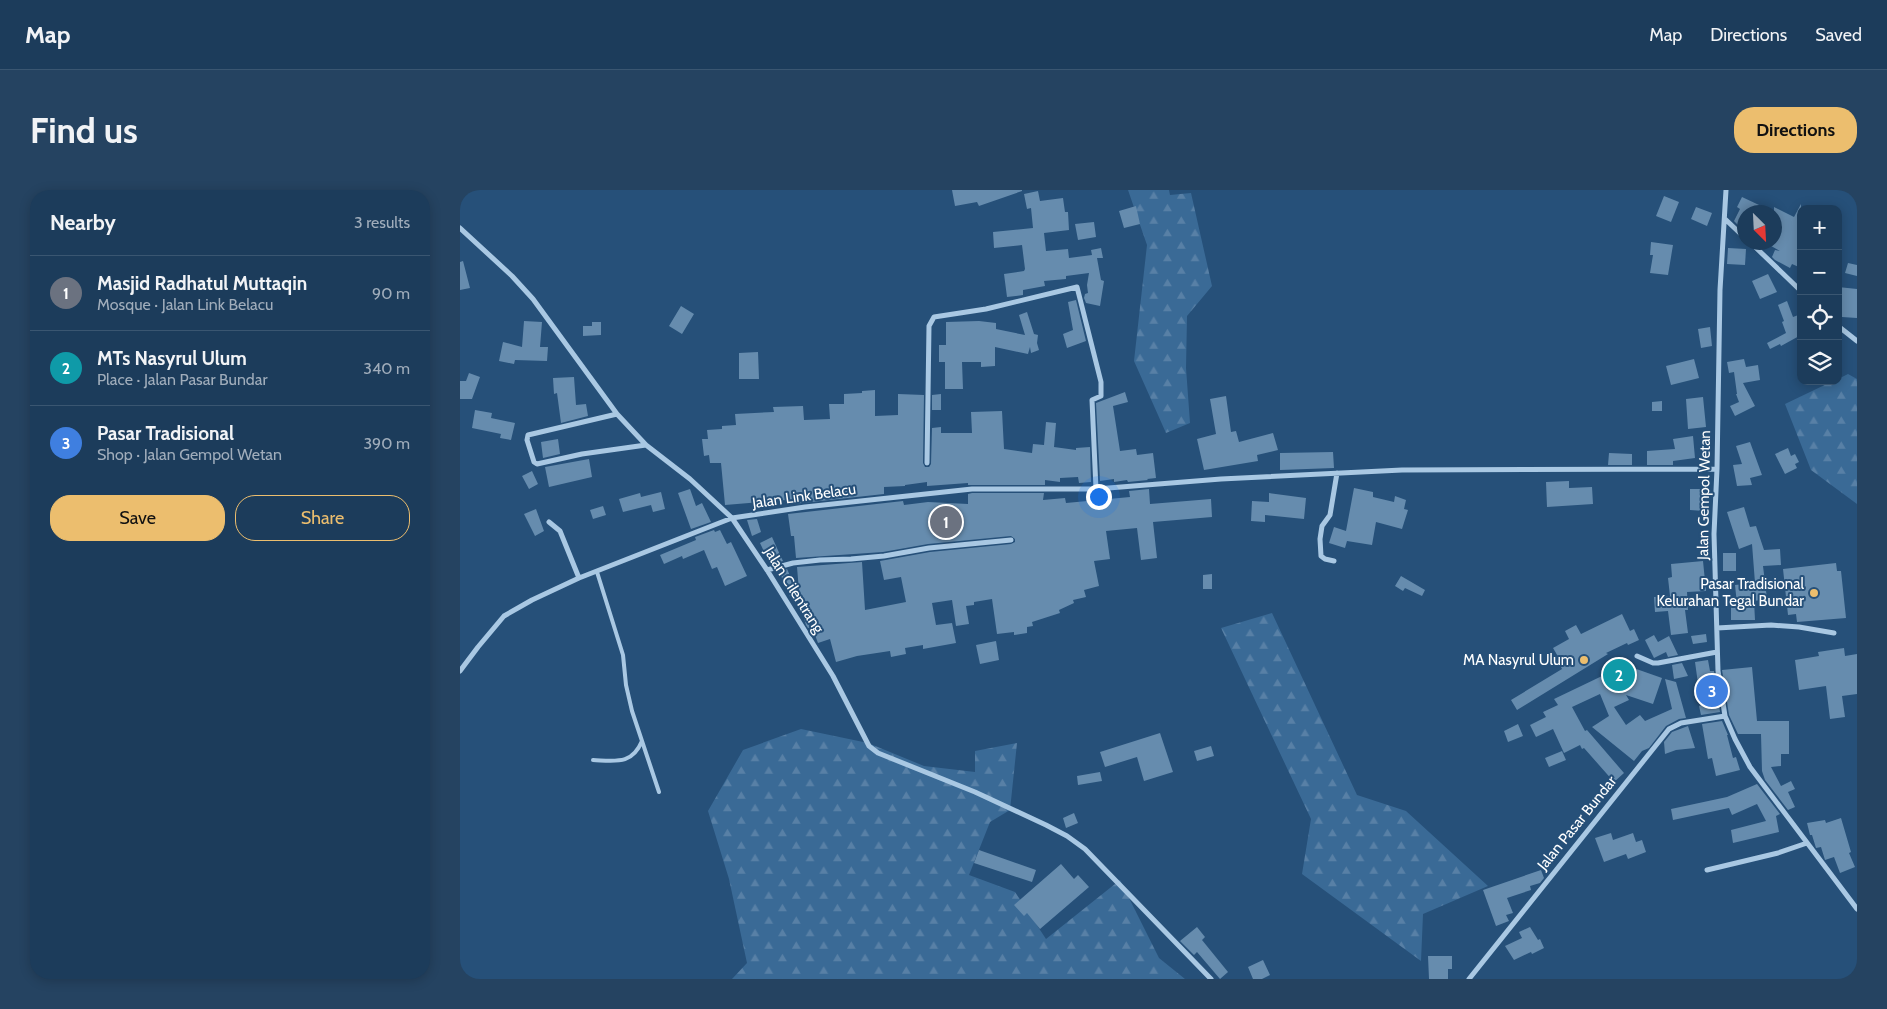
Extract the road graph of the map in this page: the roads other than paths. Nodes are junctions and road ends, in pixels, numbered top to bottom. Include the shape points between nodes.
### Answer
1 (1726, 190) edge
2 (1725, 219) junction
3 (460, 228) edge
4 (1737, 230) edge
5 (1758, 250) edge
6 (1797, 287) edge
7 (1842, 329) edge
8 (1857, 341) edge
9 (617, 414) junction
10 (646, 444) junction
11 (927, 463) dead end
12 (1717, 470) junction
13 (1337, 473) junction
14 (1096, 489) junction
15 (732, 518) junction
16 (549, 522) dead end
17 (1010, 540) dead end
18 (1334, 561) dead end
19 (767, 570) junction
20 (597, 572) junction
21 (580, 578) junction
22 (1717, 628) junction
23 (1834, 634) dead end
24 (1717, 652) junction
25 (1637, 656) dead end
26 (460, 670) edge
27 (1725, 716) junction
28 (642, 741) junction
29 (593, 760) dead end
30 (659, 792) dead end
31 (1807, 843) junction
32 (1707, 870) dead end
33 (1857, 909) edge
34 (1211, 979) edge
35 (1469, 979) edge

1 - 2 street, Jalan Gempol Wetan
2 - 4 street
2 - 12 street, Jalan Gempol Wetan via 1720,290
3 - 9 street, Jalan Cilentrang via 532,299
5 - 6 street
7 - 8 street
9 - 10 street, Jalan Cilentrang
9 - 10 street via 528,435 534,462
10 - 15 street, Jalan Cilentrang via 690,478
11 - 14 street via 931,320 1077,287 1101,382 1101,396 1092,400
12 - 13 street, Jalan Link Belacu
12 - 22 street, Jalan Gempol Wetan via 1714,534
13 - 14 street, Jalan Link Belacu
13 - 18 street via 1330,515 1322,526 1320,539 1321,556
14 - 15 street, Jalan Link Belacu via 972,489
15 - 19 street, Jalan Cilentrang
15 - 20 street, Jalan Link Belacu
16 - 21 street via 560,531
17 - 19 street via 884,556 793,563
19 - 34 street, Jalan Cilentrang via 833,676 874,751 975,792 1067,836 1085,849
20 - 21 street, Jalan Link Belacu
20 - 28 lane via 623,655 628,697
21 - 26 street, Jalan Link Belacu via 504,616
22 - 23 street via 1771,625
22 - 24 street, Jalan Gempol Wetan
24 - 25 street via 1658,663
24 - 27 street, Jalan Gempol Wetan
27 - 31 street, Jalan Gempol Wetan via 1750,767
27 - 35 street, Jalan Pasar Bundar via 1681,723 1669,729
28 - 29 lane via 638,751 625,759
28 - 30 lane
31 - 32 street
31 - 33 street, Jalan Gempol Wetan

